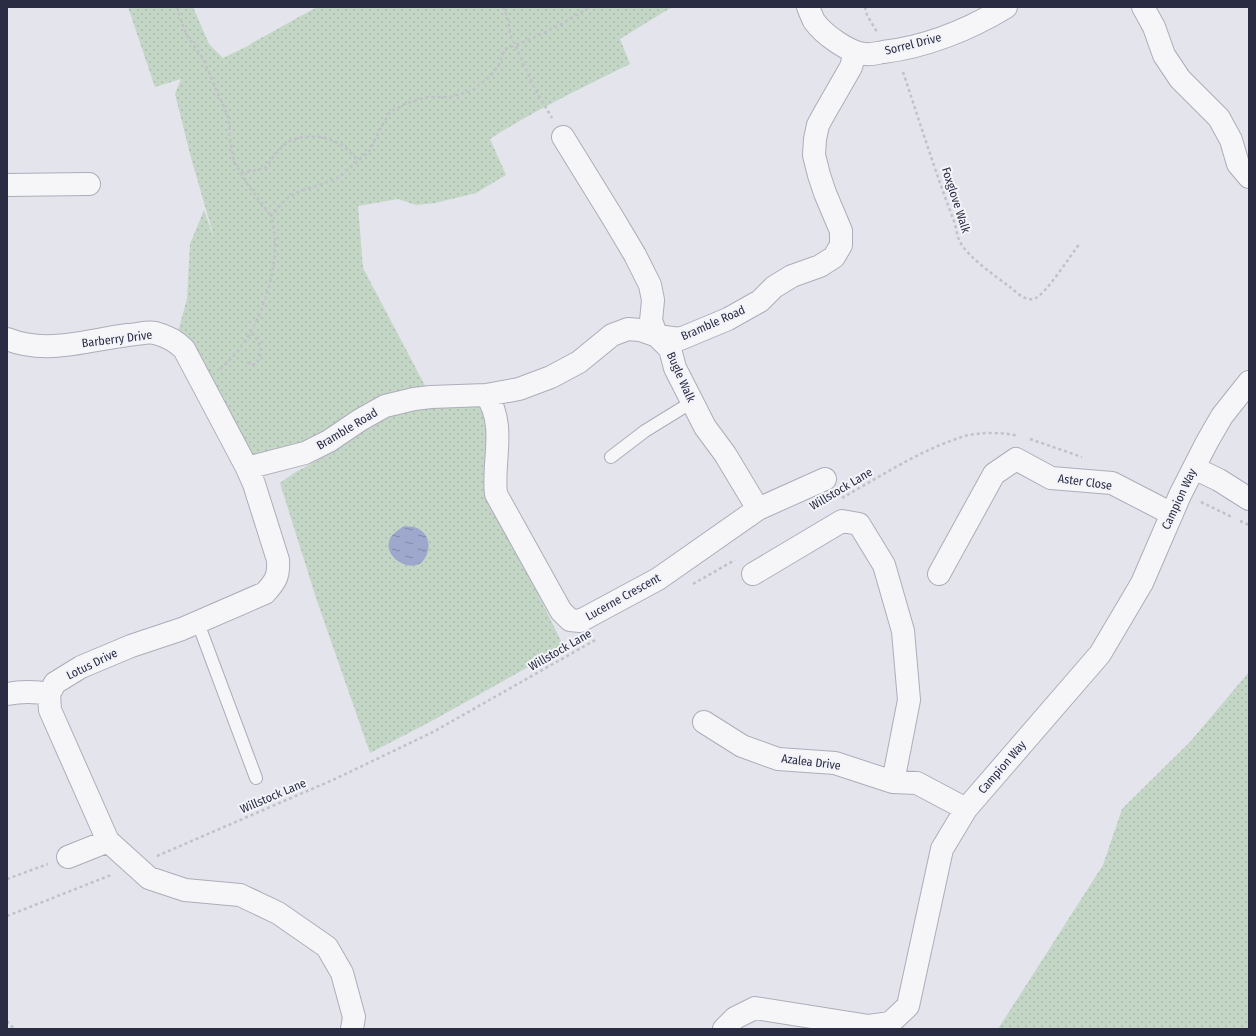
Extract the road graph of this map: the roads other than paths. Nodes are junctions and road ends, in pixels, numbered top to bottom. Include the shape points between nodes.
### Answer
1 (808, 7) edge
2 (1006, 7) edge
3 (1143, 7) edge
4 (855, 52) junction
5 (563, 137) road end
6 (1249, 177) edge
7 (90, 184) dead end
8 (7, 185) edge
9 (657, 336) junction
10 (7, 339) edge
11 (1249, 382) edge
12 (486, 395) junction
13 (692, 402) junction
14 (611, 457) dead end
15 (247, 468) junction
16 (1194, 468) junction
17 (825, 479) dead end
18 (1249, 499) edge
19 (1176, 504) junction
20 (758, 508) junction
21 (746, 566) road end
22 (940, 574) dead end
23 (198, 623) junction
24 (7, 694) edge
25 (49, 694) junction
26 (704, 722) dead end
27 (256, 778) dead end
28 (893, 782) junction
29 (966, 808) junction
30 (108, 841) junction
31 (68, 857) road end
32 (352, 1029) edge
33 (724, 1029) edge

1 - 4 street, Sorrel Drive via 814,20 826,34
2 - 4 street, Sorrel Drive via 972,26 896,51 864,54
3 - 6 street via 1154,27 1164,55 1180,79 1219,118 1231,140 1238,164
4 - 9 street, Bramble Road via 851,67 818,125 815,139 814,155 819,175 841,231 841,245 834,256 820,266 792,276 760,301 722,321 680,339
5 - 9 street, Bugle Walk via 613,218 650,285 653,300 651,321
7 - 8 street
9 - 12 street, Bramble Road via 628,329 612,335 579,362 551,377 519,389
9 - 13 street, Bugle Walk via 670,349 675,368
10 - 15 street, Barberry Drive via 29,346 51,346 154,333 174,340 184,349
11 - 16 street, Campion Way via 1222,416
12 - 15 street, Bramble Road via 431,397 385,406 305,453
12 - 20 street, Lucerne Crescent via 492,404 498,434 496,494 560,611 570,620 580,621 658,579
13 - 14 lane via 645,431
13 - 20 street, Bugle Walk via 705,427
15 - 23 street, Lotus Drive via 278,560 278,573 274,584 265,593
16 - 18 street
16 - 19 street, Campion Way
17 - 20 street, Lucerne Crescent
19 - 22 street, Aster Close via 1112,484 1051,478 1016,459 994,474
19 - 29 street, Campion Way via 1142,583 1100,654
21 - 28 street via 842,521 859,524 884,565 903,631 909,700
23 - 25 street, Lotus Drive via 131,646 81,667 55,683
23 - 27 lane
24 - 25 street via 35,691
25 - 30 street via 50,710
26 - 28 street, Azalea Drive via 742,746 778,759 835,763
28 - 29 street, Azalea Drive via 917,783
29 - 33 street, Campion Way via 942,849 908,1006 890,1023 869,1026 755,1008 735,1018
30 - 31 street
30 - 32 street via 149,878 186,890 240,894 278,913 327,947 342,973 354,1017

